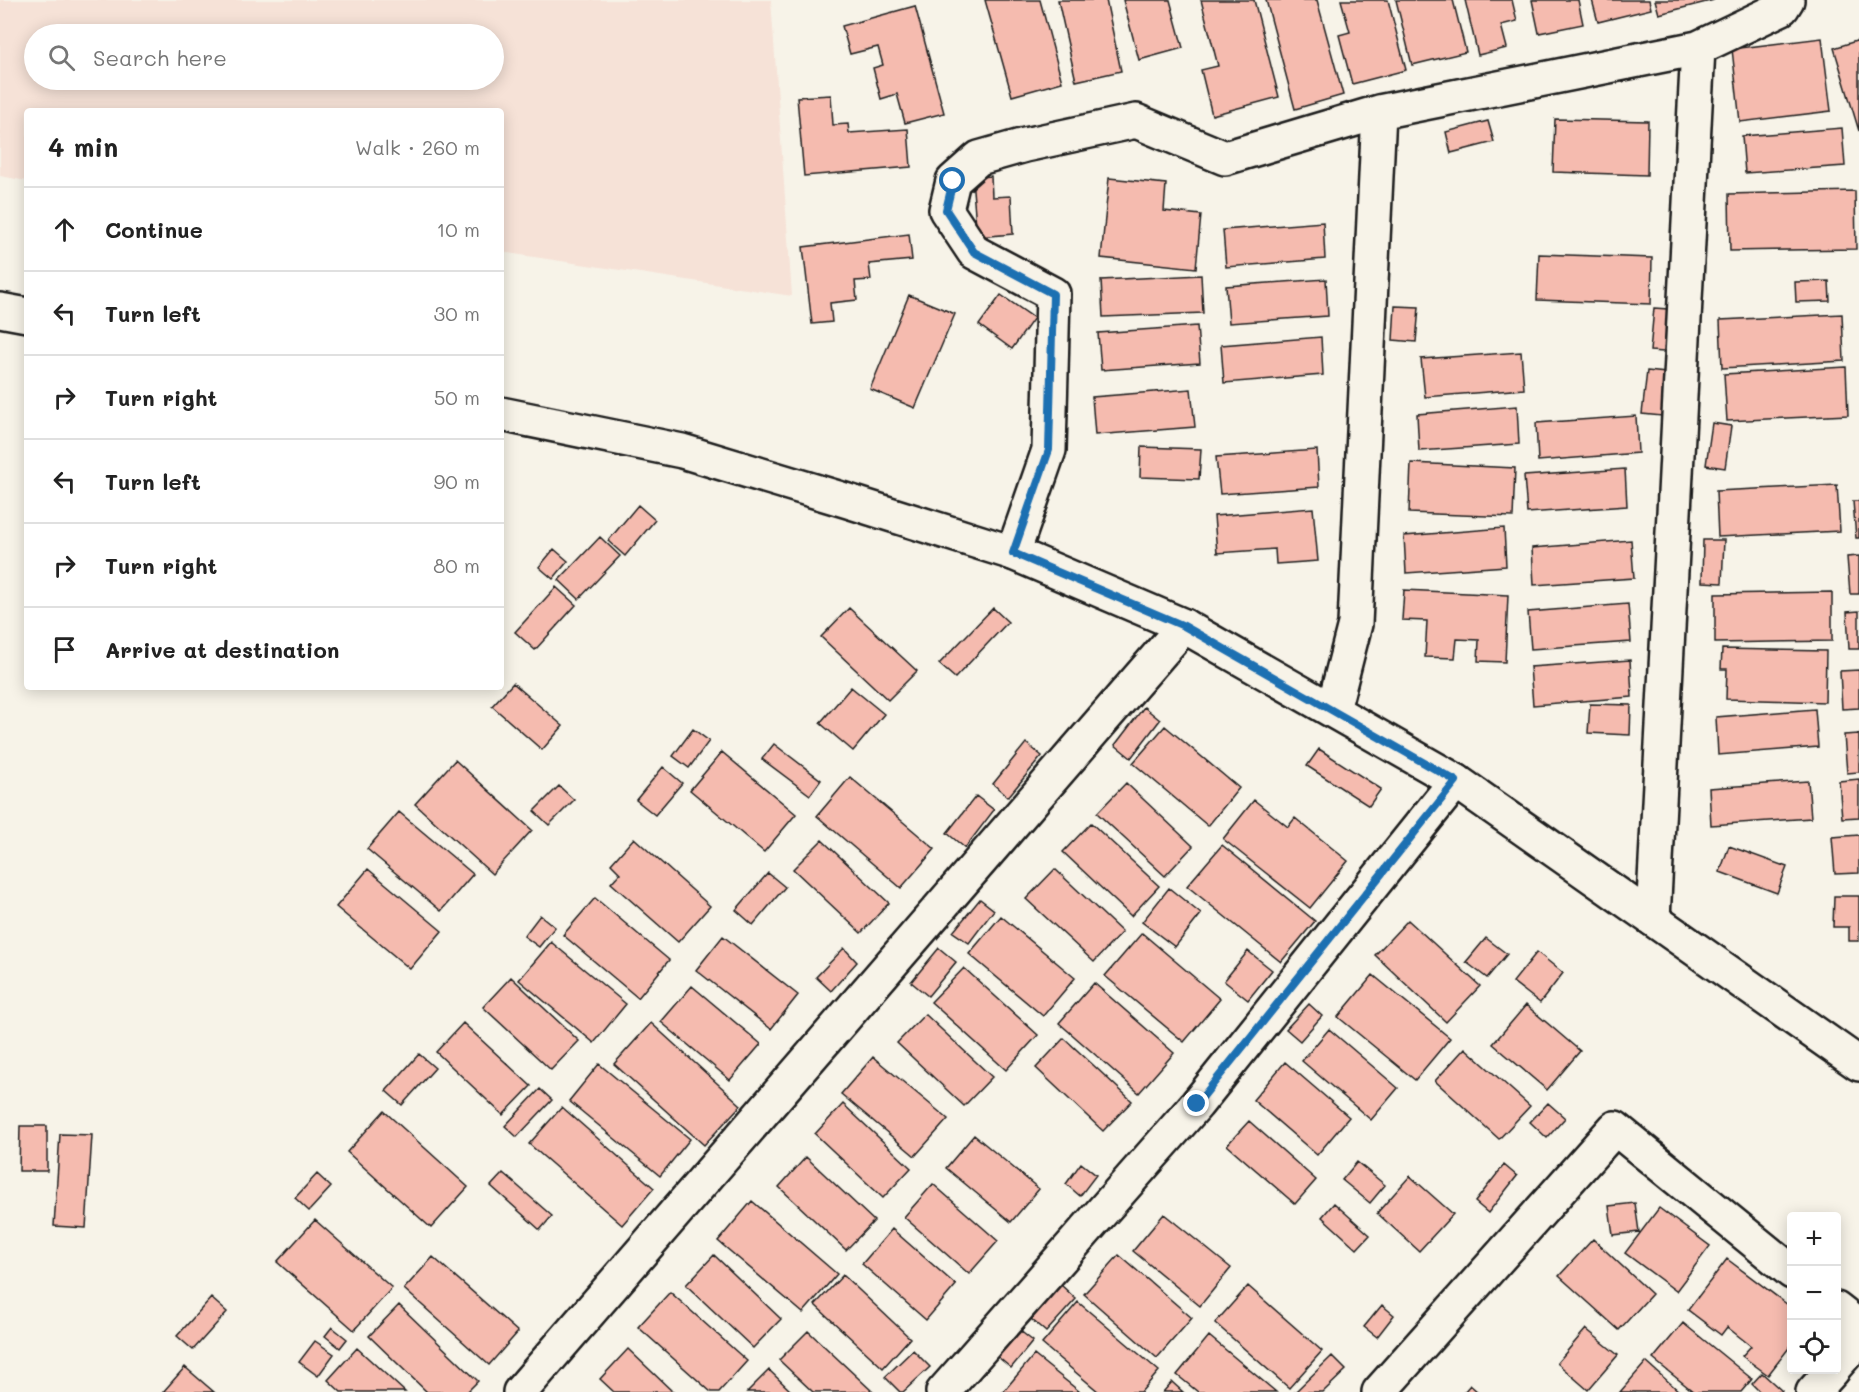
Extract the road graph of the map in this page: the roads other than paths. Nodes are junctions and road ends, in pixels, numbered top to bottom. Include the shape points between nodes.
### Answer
1 (1787, 0) edge
2 (1698, 48) junction
3 (1379, 112) junction
4 (0, 310) edge
5 (24, 314) edge
6 (504, 415) edge
7 (1013, 553) junction
8 (1184, 626) junction
9 (1333, 710) junction
10 (1456, 781) junction
11 (1653, 919) junction
12 (1859, 1064) edge
13 (1787, 1269) edge
14 (1841, 1313) edge
15 (1859, 1327) edge
16 (1859, 1339) edge
17 (1841, 1359) edge
18 (1830, 1374) edge
19 (520, 1392) edge
20 (943, 1392) edge
21 (1379, 1392) edge
22 (1814, 1392) edge

1 - 2 street via 1782,8
2 - 3 street
2 - 11 street
3 - 7 street via 1225,158 1136,121 979,158 953,181 946,210 974,252 1053,294 1049,450
3 - 9 street via 1355,624
4 - 5 street
6 - 7 street via 682,451
7 - 8 street
8 - 9 street
8 - 19 street
9 - 10 street
10 - 11 street
10 - 20 street via 1197,1104
11 - 12 street
13 - 21 street via 1615,1128
14 - 15 street
16 - 17 street
18 - 22 street

